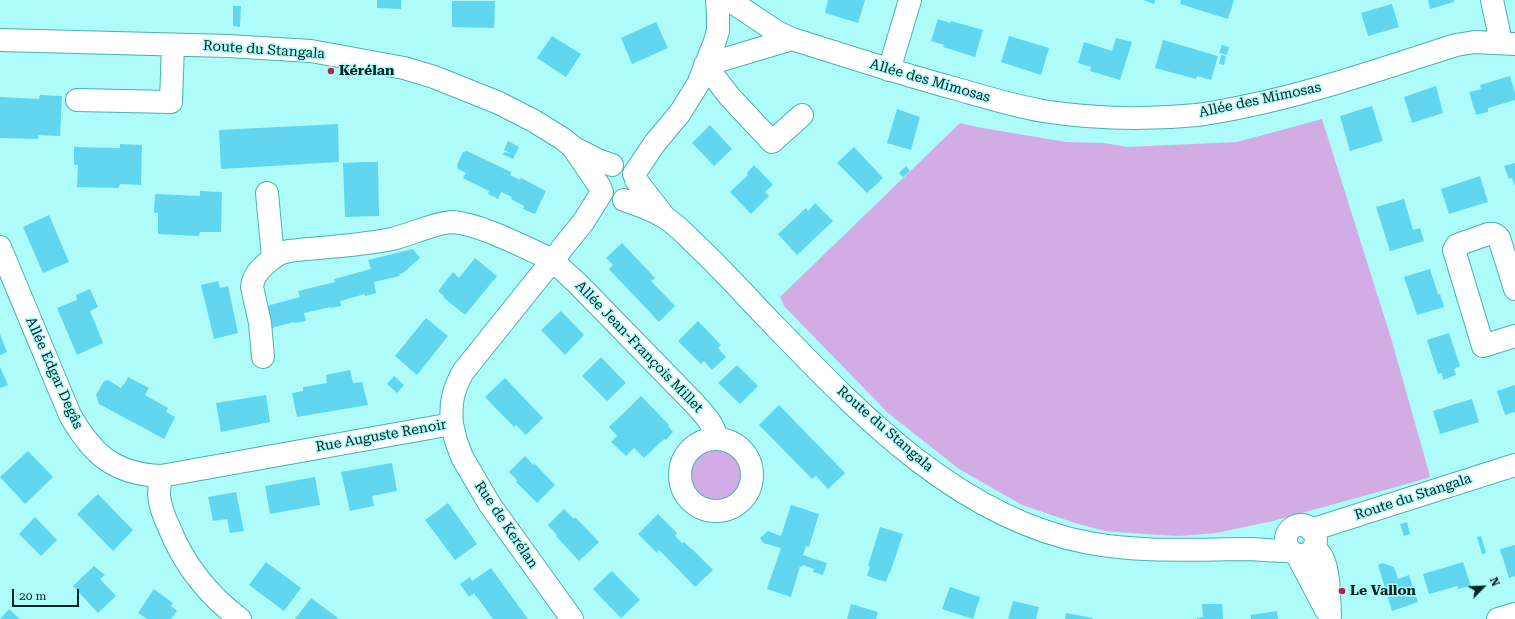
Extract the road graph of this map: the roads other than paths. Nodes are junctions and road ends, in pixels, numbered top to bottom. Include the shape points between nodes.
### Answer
1 (717, 0) edge
2 (729, 0) edge
3 (910, 0) edge
4 (1492, 0) edge
5 (792, 39) junction
6 (0, 40) edge
7 (1508, 43) edge
8 (174, 45) junction
9 (705, 65) junction
10 (889, 70) junction
11 (77, 100) dead end
12 (802, 115) dead end
13 (574, 148) junction
14 (625, 171) junction
15 (268, 193) dead end
16 (611, 195) junction
17 (665, 217) junction
18 (0, 246) edge
19 (272, 258) junction
20 (553, 261) junction
21 (1515, 289) edge
22 (1515, 336) edge
23 (263, 357) dead end
24 (452, 424) junction
25 (717, 438) dead end
26 (1515, 465) edge
27 (160, 476) junction
28 (1302, 543) junction
29 (1515, 614) edge
30 (1330, 618) edge
31 (240, 619) edge
32 (572, 619) edge
33 (1498, 619) edge

1 - 9 street via 718,31
2 - 5 street, Allée des Mimosas
3 - 10 street
4 - 7 street
5 - 9 street
5 - 10 street, Allée des Mimosas
6 - 8 street, Route du Stangala
7 - 10 street, Allée des Mimosas via 1456,44 1306,92 1238,108 1159,117 1076,115 1043,110
8 - 11 street via 171,102
8 - 13 street, Route du Stangala via 311,51 404,68 499,103 534,121
9 - 12 street via 730,97 772,142
9 - 14 street via 690,100 655,143
13 - 14 street, Route du Stangala
13 - 16 street, Route du Stangala
14 - 16 street, Rue Auguste Renoir via 634,192 630,197
14 - 16 street via 603,171 599,182
14 - 17 street, Route du Stangala
15 - 19 street
16 - 17 street, Route du Stangala
16 - 20 street, Rue Auguste Renoir via 607,209 584,221
17 - 28 street, Route du Stangala via 705,253 837,389 883,432 956,489 983,504 1030,525 1093,544 1184,551 1253,549
18 - 27 street, Allée Edgar Degâs via 70,415 80,432 111,464 148,476
19 - 20 street, Allée Jean-François Millet via 289,251 380,241 452,222 476,227
19 - 23 street via 263,266 252,287 260,323
20 - 24 street, Rue Auguste Renoir via 463,372 452,400
20 - 25 street, Allée Jean-François Millet via 693,402 711,422
21 - 22 street via 1496,235 1488,234 1457,245 1454,250 1483,346
24 - 27 street, Rue Auguste Renoir
24 - 32 street, Rue de Kerélan via 462,457 490,505
26 - 28 street, Route du Stangala via 1378,509
27 - 31 street via 161,508 176,545 202,585
28 - 30 street
29 - 33 street

